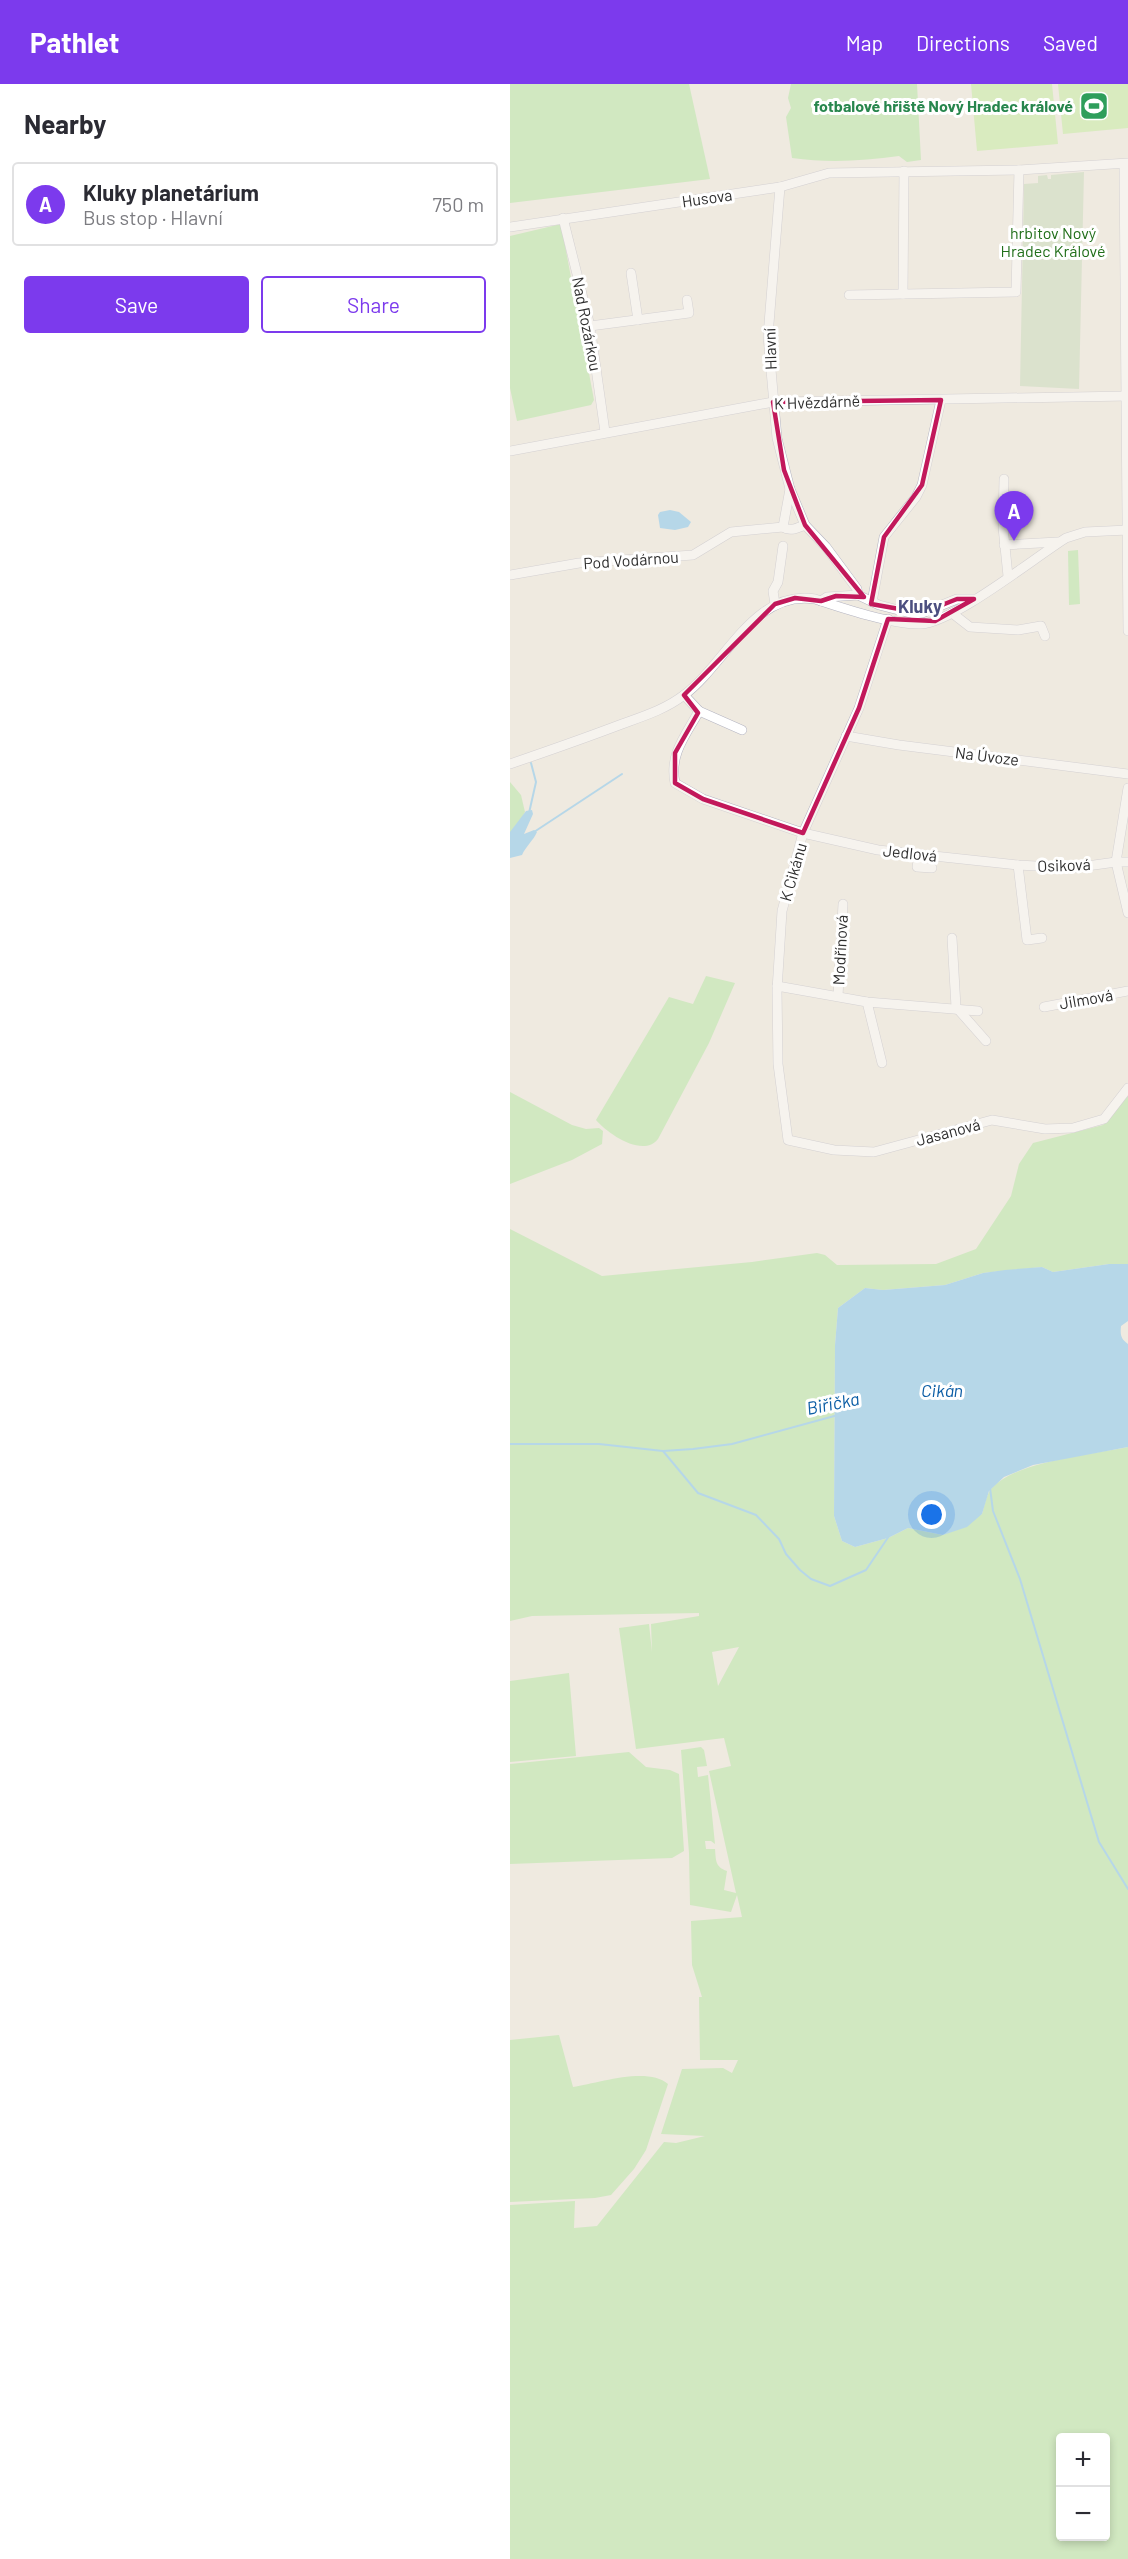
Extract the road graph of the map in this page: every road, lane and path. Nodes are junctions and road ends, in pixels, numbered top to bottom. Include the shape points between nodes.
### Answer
1 (1126, 164) edge
2 (1019, 170) junction
3 (904, 171) junction
4 (780, 187) junction
5 (563, 218) junction
6 (510, 227) edge
7 (631, 273) dead end
8 (903, 294) junction
9 (849, 295) dead end
10 (687, 300) dead end
11 (638, 320) junction
12 (590, 326) junction
13 (1126, 396) edge
14 (941, 399) junction
15 (773, 402) junction
16 (605, 432) junction
17 (510, 451) edge
18 (1004, 479) dead end
19 (790, 489) junction
20 (805, 525) junction
21 (783, 527) junction
22 (1127, 530) edge
23 (1060, 542) junction
24 (1004, 544) junction
25 (783, 546) dead end
26 (510, 575) edge
27 (1008, 576) junction
28 (858, 595) junction
29 (974, 599) junction
30 (821, 602) junction
31 (872, 602) junction
32 (775, 604) junction
33 (952, 613) junction
34 (888, 619) junction
35 (1128, 631) edge
36 (1045, 636) dead end
37 (684, 695) junction
38 (699, 711) junction
39 (742, 730) dead end
40 (846, 736) junction
41 (510, 764) edge
42 (1128, 774) edge
43 (1128, 788) edge
44 (803, 833) junction
45 (919, 855) junction
46 (1116, 862) junction
47 (1128, 862) edge
48 (1018, 866) junction
49 (932, 868) dead end
50 (843, 904) dead end
51 (1128, 913) edge
52 (952, 938) dead end
53 (1042, 938) dead end
54 (777, 986) junction
55 (1128, 991) edge
56 (838, 996) junction
57 (867, 1002) junction
58 (956, 1007) junction
59 (1044, 1007) dead end
60 (978, 1011) dead end
61 (986, 1041) dead end
62 (882, 1063) dead end
63 (1128, 1088) edge
64 (788, 1140) joint

1 - 2 street, Husova
1 - 13 street
2 - 3 street, Husova
2 - 8 street via 1016,292
3 - 4 street, Husova via 829,173
3 - 8 street
4 - 5 street, Husova
4 - 15 street, Hlavní via 768,336
5 - 6 street, Husova
5 - 12 street, Nad Rozárkou
7 - 11 street
8 - 9 street
10 - 11 street via 689,313
11 - 12 street
12 - 16 street, Nad Rozárkou
13 - 14 street, K Hvězdárně
13 - 22 street
14 - 15 street, K Hvězdárně
14 - 31 street via 922,485 884,537
15 - 16 street, K Hvězdárně
15 - 19 street, Hlavní
16 - 17 street, K Hvězdárně
18 - 24 street
19 - 20 street, Hlavní
19 - 21 street
20 - 21 street, Pod Vodárnou via 787,530
20 - 28 street, Hlavní via 826,547
21 - 26 street, Pod Vodárnou via 731,532 693,555 579,563
22 - 23 street via 1085,532
22 - 35 street
23 - 24 street
23 - 27 street
24 - 27 street
25 - 32 street via 773,591
27 - 29 street
28 - 30 street via 827,597
28 - 31 street
29 - 31 street via 957,599 922,614
29 - 33 street
30 - 32 street via 803,597
30 - 34 street
32 - 37 street
33 - 34 street via 923,624
33 - 36 street via 970,627 1018,630 1038,625
34 - 40 street, K Cikánu
37 - 38 street
37 - 41 street via 659,710
38 - 39 street
38 - 44 street, Jedlová via 675,753 675,783 703,799
40 - 42 street, Na Úvoze
40 - 44 street, K Cikánu
43 - 46 street
44 - 45 street, Jedlová
44 - 54 street, K Cikánu via 782,911
45 - 48 street, Jedlová
45 - 49 street via 918,867
46 - 47 street, Osiková
46 - 48 street, Osiková via 1072,868
46 - 51 street
48 - 53 street, Osiková via 1027,940
50 - 56 street, Modřínová
52 - 58 street
54 - 56 street, Modřínová
54 - 64 street, K Cikánu via 778,1065
55 - 59 street, Jilmová
56 - 57 street, Modřínová
57 - 58 street, Modřínová
57 - 62 street
58 - 60 street
58 - 61 street
63 - 64 street, Jasanová via 1104,1119 1073,1128 1045,1129 992,1120 874,1152 834,1150

